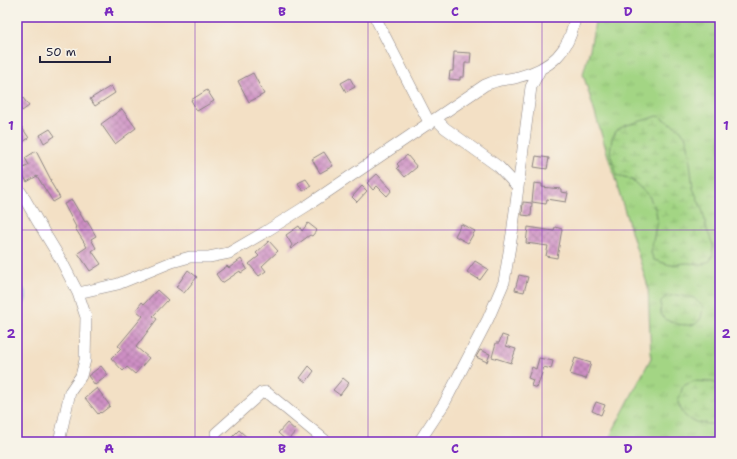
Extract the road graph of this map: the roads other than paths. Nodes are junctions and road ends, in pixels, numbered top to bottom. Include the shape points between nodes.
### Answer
1 (375, 17) edge
2 (574, 17) edge
3 (540, 70) junction
4 (433, 121) junction
5 (518, 186) junction
6 (17, 187) edge
7 (78, 293) junction
8 (216, 433) dead end
9 (59, 442) edge
10 (327, 442) edge
11 (419, 442) edge

1 - 4 street
2 - 3 street via 571,37 557,58
3 - 4 street via 485,85
3 - 5 street via 531,87
4 - 5 street via 499,167
4 - 7 street via 308,205 229,253 190,257 118,284
5 - 11 street via 504,282 444,404
6 - 7 street
7 - 9 street via 86,317 85,360 81,376 70,392
8 - 10 street via 261,393 266,392

